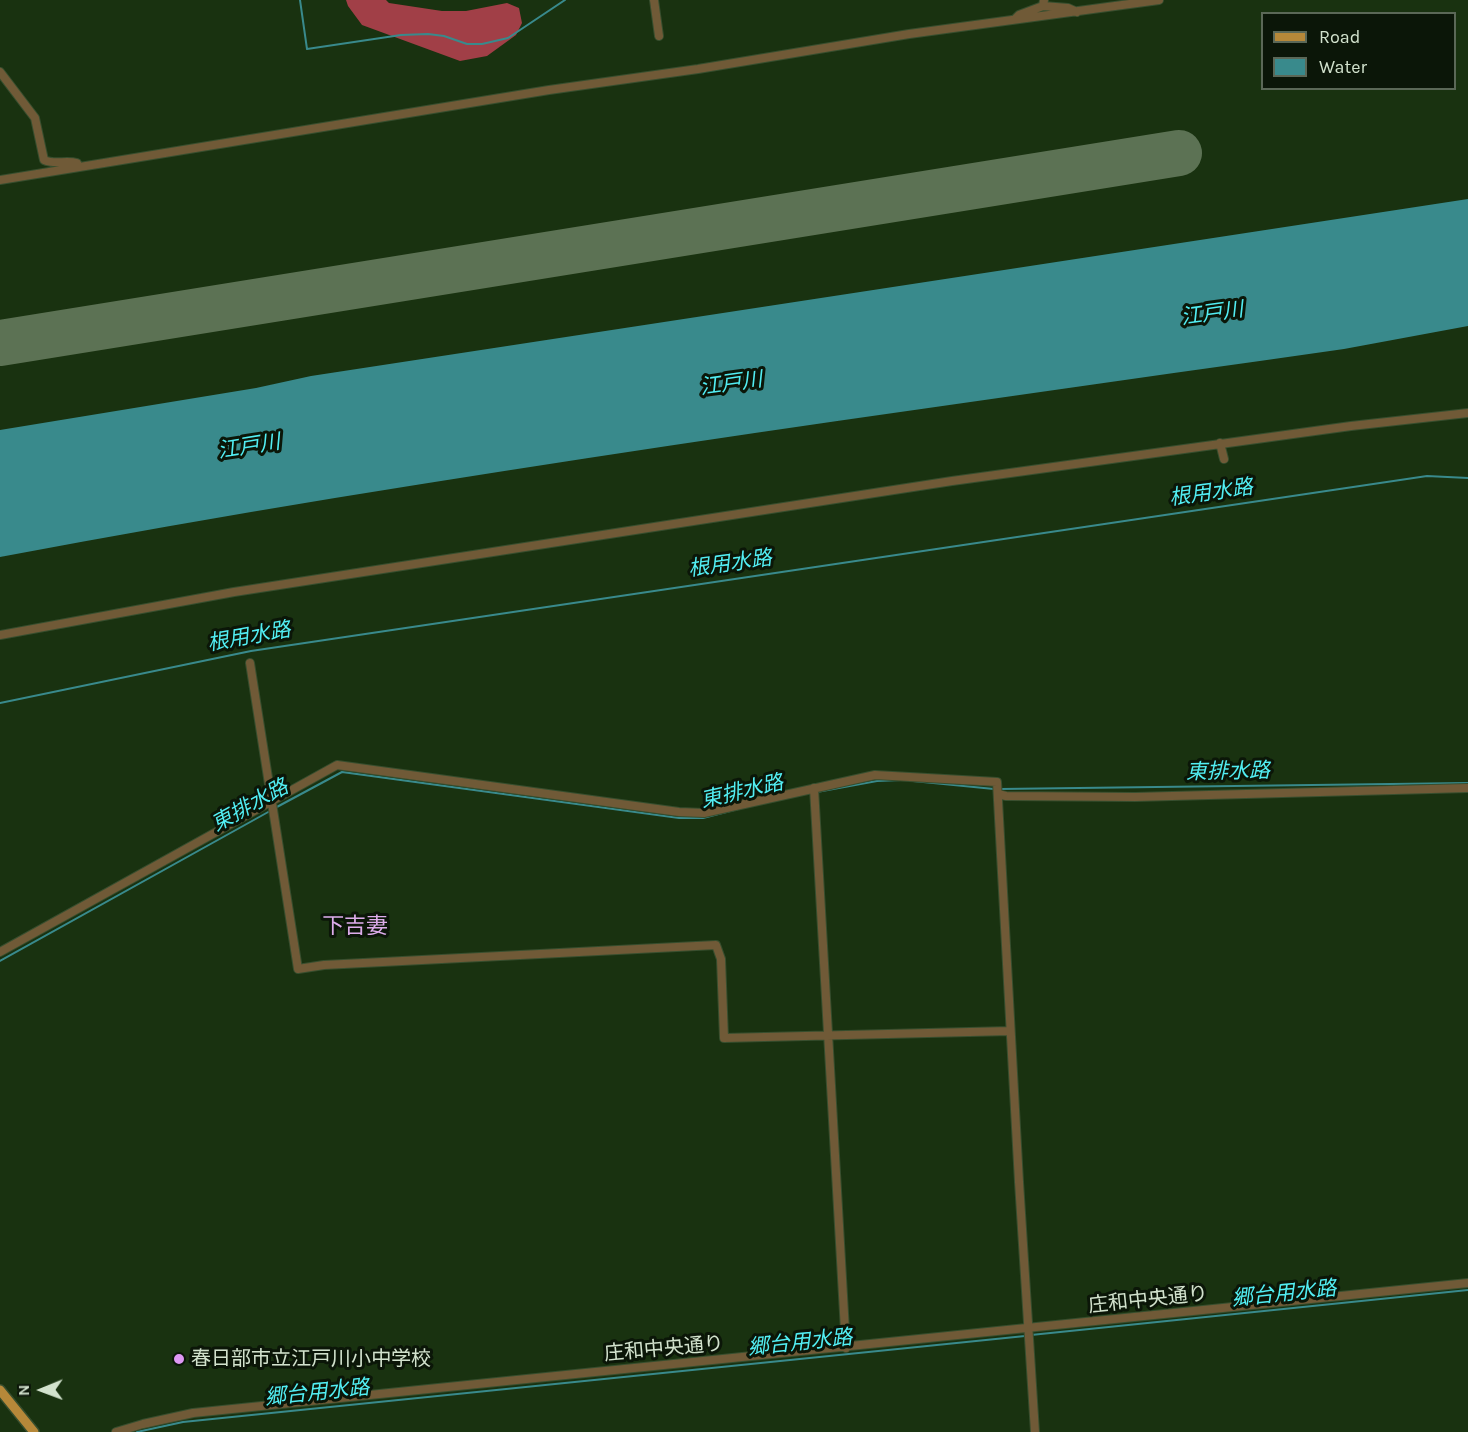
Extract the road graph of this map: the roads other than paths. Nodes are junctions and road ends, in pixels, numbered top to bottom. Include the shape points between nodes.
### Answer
1 (654, 0) edge
2 (1159, 0) edge
3 (1044, 3) edge
4 (1078, 12) junction
5 (1014, 20) junction
6 (659, 36) dead end
7 (0, 72) edge
8 (78, 167) junction
9 (0, 180) edge
10 (1468, 413) edge
11 (1220, 443) junction
12 (1224, 459) dead end
13 (0, 635) edge
14 (250, 663) dead end
15 (814, 788) junction
16 (1468, 788) edge
17 (998, 790) junction
18 (272, 803) junction
19 (0, 952) edge
20 (1010, 1031) junction
21 (828, 1035) junction
22 (1468, 1283) edge
23 (1029, 1329) junction
24 (846, 1348) junction
25 (0, 1390) edge
26 (34, 1432) edge
27 (116, 1432) edge
28 (1035, 1432) edge

1 - 6 street
2 - 4 street
3 - 4 street
3 - 5 street
4 - 5 street
5 - 8 street
7 - 8 street via 35,118 44,160 76,163
8 - 9 street
10 - 11 street
11 - 12 street
11 - 13 street via 234,592
14 - 18 street
15 - 17 street via 884,774 997,782
15 - 18 street via 704,813 687,813 337,765
15 - 21 street
16 - 17 street via 1135,796 1006,796
17 - 20 street
18 - 19 street
18 - 21 street via 298,969 716,945 721,958 724,1038
20 - 21 street
20 - 23 street
21 - 24 street
22 - 23 street, 庄和中央通り
23 - 24 street, 庄和中央通り
23 - 28 street
24 - 27 street, 庄和中央通り via 193,1413
25 - 26 main road

